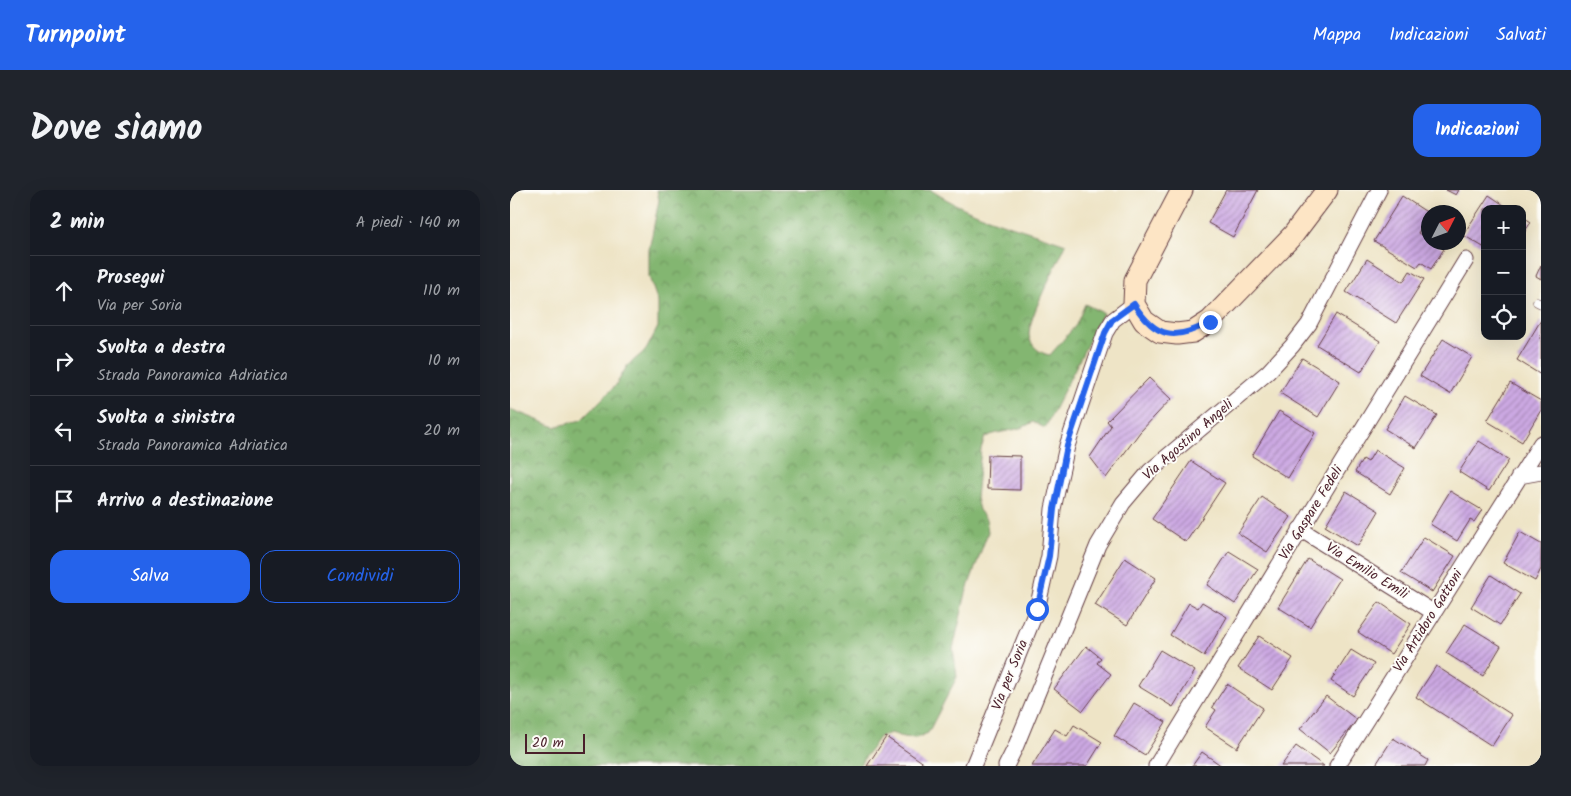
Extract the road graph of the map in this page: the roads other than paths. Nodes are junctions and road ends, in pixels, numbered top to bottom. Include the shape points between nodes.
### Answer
1 (1182, 190) edge
2 (1327, 190) edge
3 (1379, 190) edge
4 (1466, 260) dead end
5 (1134, 304) junction
6 (1541, 444) edge
7 (1541, 472) edge
8 (1519, 476) junction
9 (1300, 529) junction
10 (1434, 612) junction
11 (972, 766) edge
12 (1006, 766) edge
13 (1156, 766) edge
14 (1337, 766) edge

1 - 5 street via 1135,280
2 - 5 street via 1293,235 1210,322 1193,332 1160,332 1144,321
3 - 12 street, Via Agostino Angeli via 1309,324 1292,346 1268,372 1150,471 1123,502 1098,545
4 - 9 street, Via Gaspare Fedeli
5 - 11 street, Via per Soria via 1112,320 1105,333 1067,446 1037,609
6 - 8 street, Via Artidoro Gattoni
7 - 8 street
8 - 10 street, Via Artidoro Gattoni
9 - 10 street, Via Emilio Emili
9 - 13 street, Via Gaspare Fedeli
10 - 14 street, Via Artidoro Gattoni

